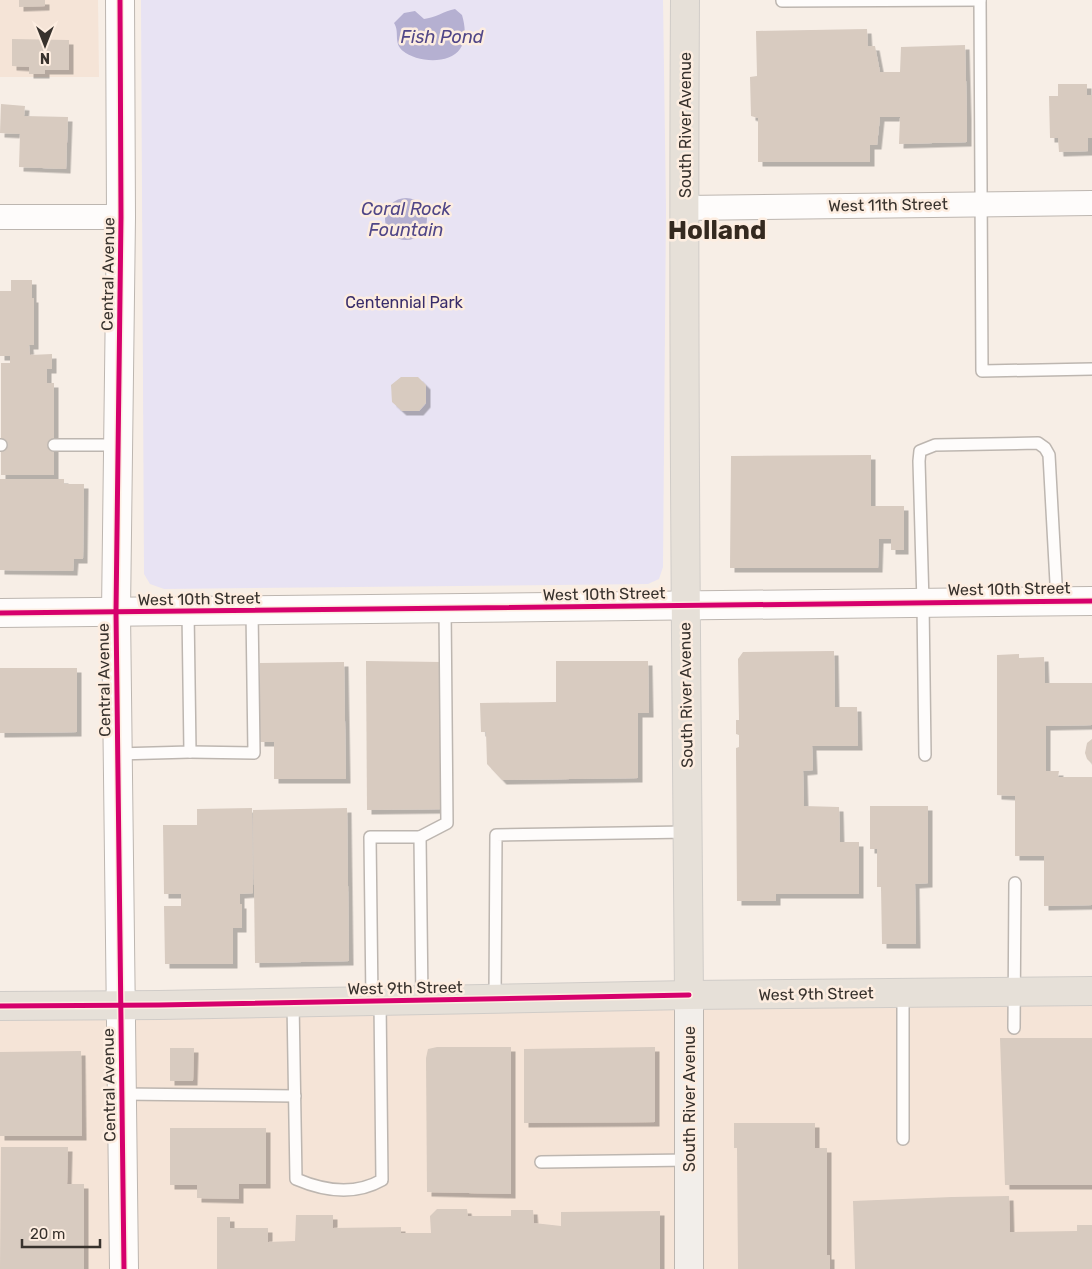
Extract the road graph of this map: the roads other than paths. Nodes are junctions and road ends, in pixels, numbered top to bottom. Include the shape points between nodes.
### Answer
1 (120, 0) edge
2 (686, 0) edge
3 (782, 0) edge
4 (855, 0) edge
5 (907, 0) edge
6 (980, 0) edge
7 (1092, 203) edge
8 (980, 204) junction
9 (684, 208) junction
10 (0, 217) edge
11 (121, 217) junction
12 (1092, 369) edge
13 (54, 445) dead end
14 (118, 445) junction
15 (1057, 601) junction
16 (1092, 601) edge
17 (923, 603) junction
18 (685, 605) junction
19 (444, 608) junction
20 (252, 610) junction
21 (188, 611) junction
22 (116, 612) junction
23 (0, 613) edge
24 (190, 752) junction
25 (117, 754) junction
26 (925, 755) dead end
27 (688, 832) junction
28 (420, 837) junction
29 (1015, 883) dead end
30 (1092, 991) edge
31 (1013, 992) junction
32 (903, 993) junction
33 (689, 995) junction
34 (495, 999) junction
35 (422, 1000) junction
36 (376, 1001) junction
37 (293, 1002) junction
38 (121, 1005) junction
39 (0, 1006) edge
40 (1014, 1028) dead end
41 (122, 1094) junction
42 (295, 1096) junction
43 (903, 1139) dead end
44 (689, 1160) junction
45 (542, 1162) dead end
46 (124, 1269) edge
47 (689, 1269) edge

1 - 11 street, Central Avenue
2 - 9 main road, South River Avenue
3 - 4 lane
4 - 5 lane
5 - 6 lane
6 - 8 lane
7 - 8 street, West 11th Street
8 - 9 street, West 11th Street
8 - 12 lane via 982,370
9 - 18 main road, South River Avenue
10 - 11 street
11 - 14 street, Central Avenue
13 - 14 lane
14 - 22 street, Central Avenue
15 - 16 street, West 10th Street
15 - 17 street, West 10th Street
15 - 17 lane via 1049,455 1038,443 935,445 920,451
17 - 18 street, West 10th Street
17 - 26 lane
18 - 19 street, West 10th Street
18 - 27 main road, South River Avenue
19 - 20 street, West 10th Street
19 - 28 lane via 447,823
20 - 21 street, West 10th Street
20 - 24 lane via 254,753
21 - 22 street, West 10th Street
21 - 24 lane
22 - 23 street, West 10th Street
22 - 25 street, Central Avenue
24 - 25 lane
25 - 38 street, Central Avenue
27 - 33 main road, South River Avenue
27 - 34 lane via 496,835
28 - 35 lane
28 - 36 lane via 370,837
29 - 31 lane
30 - 31 main road, West 9th Street
31 - 32 main road, West 9th Street
31 - 40 lane
32 - 33 main road, West 9th Street
32 - 43 lane
33 - 34 main road, West 9th Street
33 - 44 main road, South River Avenue
34 - 35 main road, West 9th Street
35 - 36 main road, West 9th Street
36 - 37 main road, West 9th Street
36 - 42 lane via 382,1180 372,1186 334,1191 296,1179
37 - 38 main road, West 9th Street
37 - 42 lane
38 - 39 main road, West 9th Street
38 - 41 street, Central Avenue
41 - 42 lane
41 - 46 street, Central Avenue
44 - 45 lane
44 - 47 main road, South River Avenue

